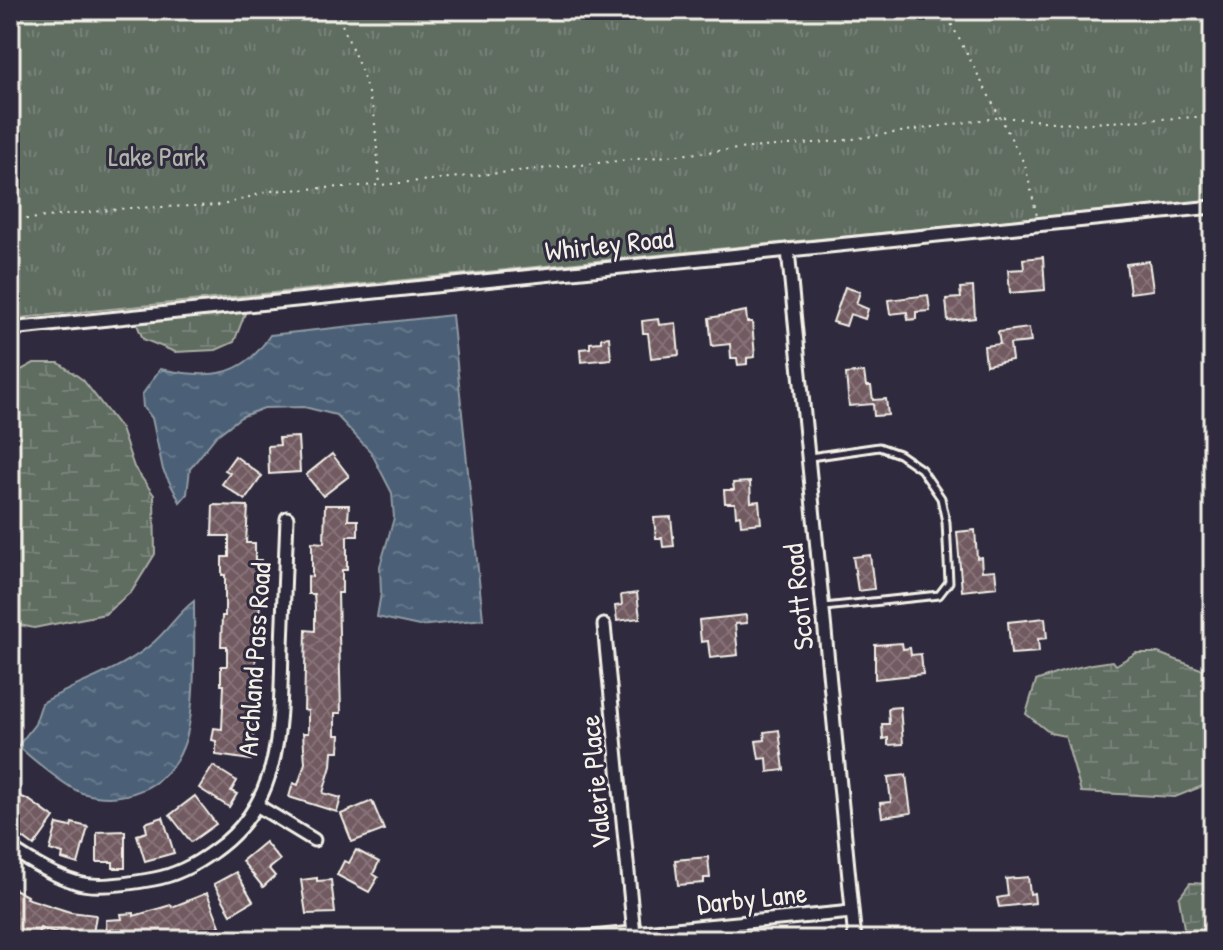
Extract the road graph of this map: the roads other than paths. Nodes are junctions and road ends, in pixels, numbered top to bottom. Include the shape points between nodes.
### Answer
1 (1213, 207) edge
2 (788, 250) junction
3 (10, 329) edge
4 (808, 457) junction
5 (287, 518) dead end
6 (823, 607) junction
7 (604, 625) dead end
8 (258, 806) junction
9 (314, 840) dead end
10 (10, 848) edge
11 (852, 912) junction
12 (634, 934) junction
13 (560, 940) edge
14 (855, 940) edge

1 - 2 street, Whirley Road
2 - 3 street, Whirley Road
2 - 4 street, Scott Road
4 - 6 street, Scott Road
4 - 6 lane via 879,447 921,469 941,498 950,556 949,582 939,595
5 - 8 street, Archland Pass Road via 280,722 275,757
6 - 11 street, Scott Road
7 - 12 street, Valerie Place
8 - 9 street
8 - 10 street, Archland Pass Road via 231,837 193,866 129,884 77,884
11 - 12 street, Darby Lane
11 - 14 street, Scott Road
12 - 13 street, Darby Lane

